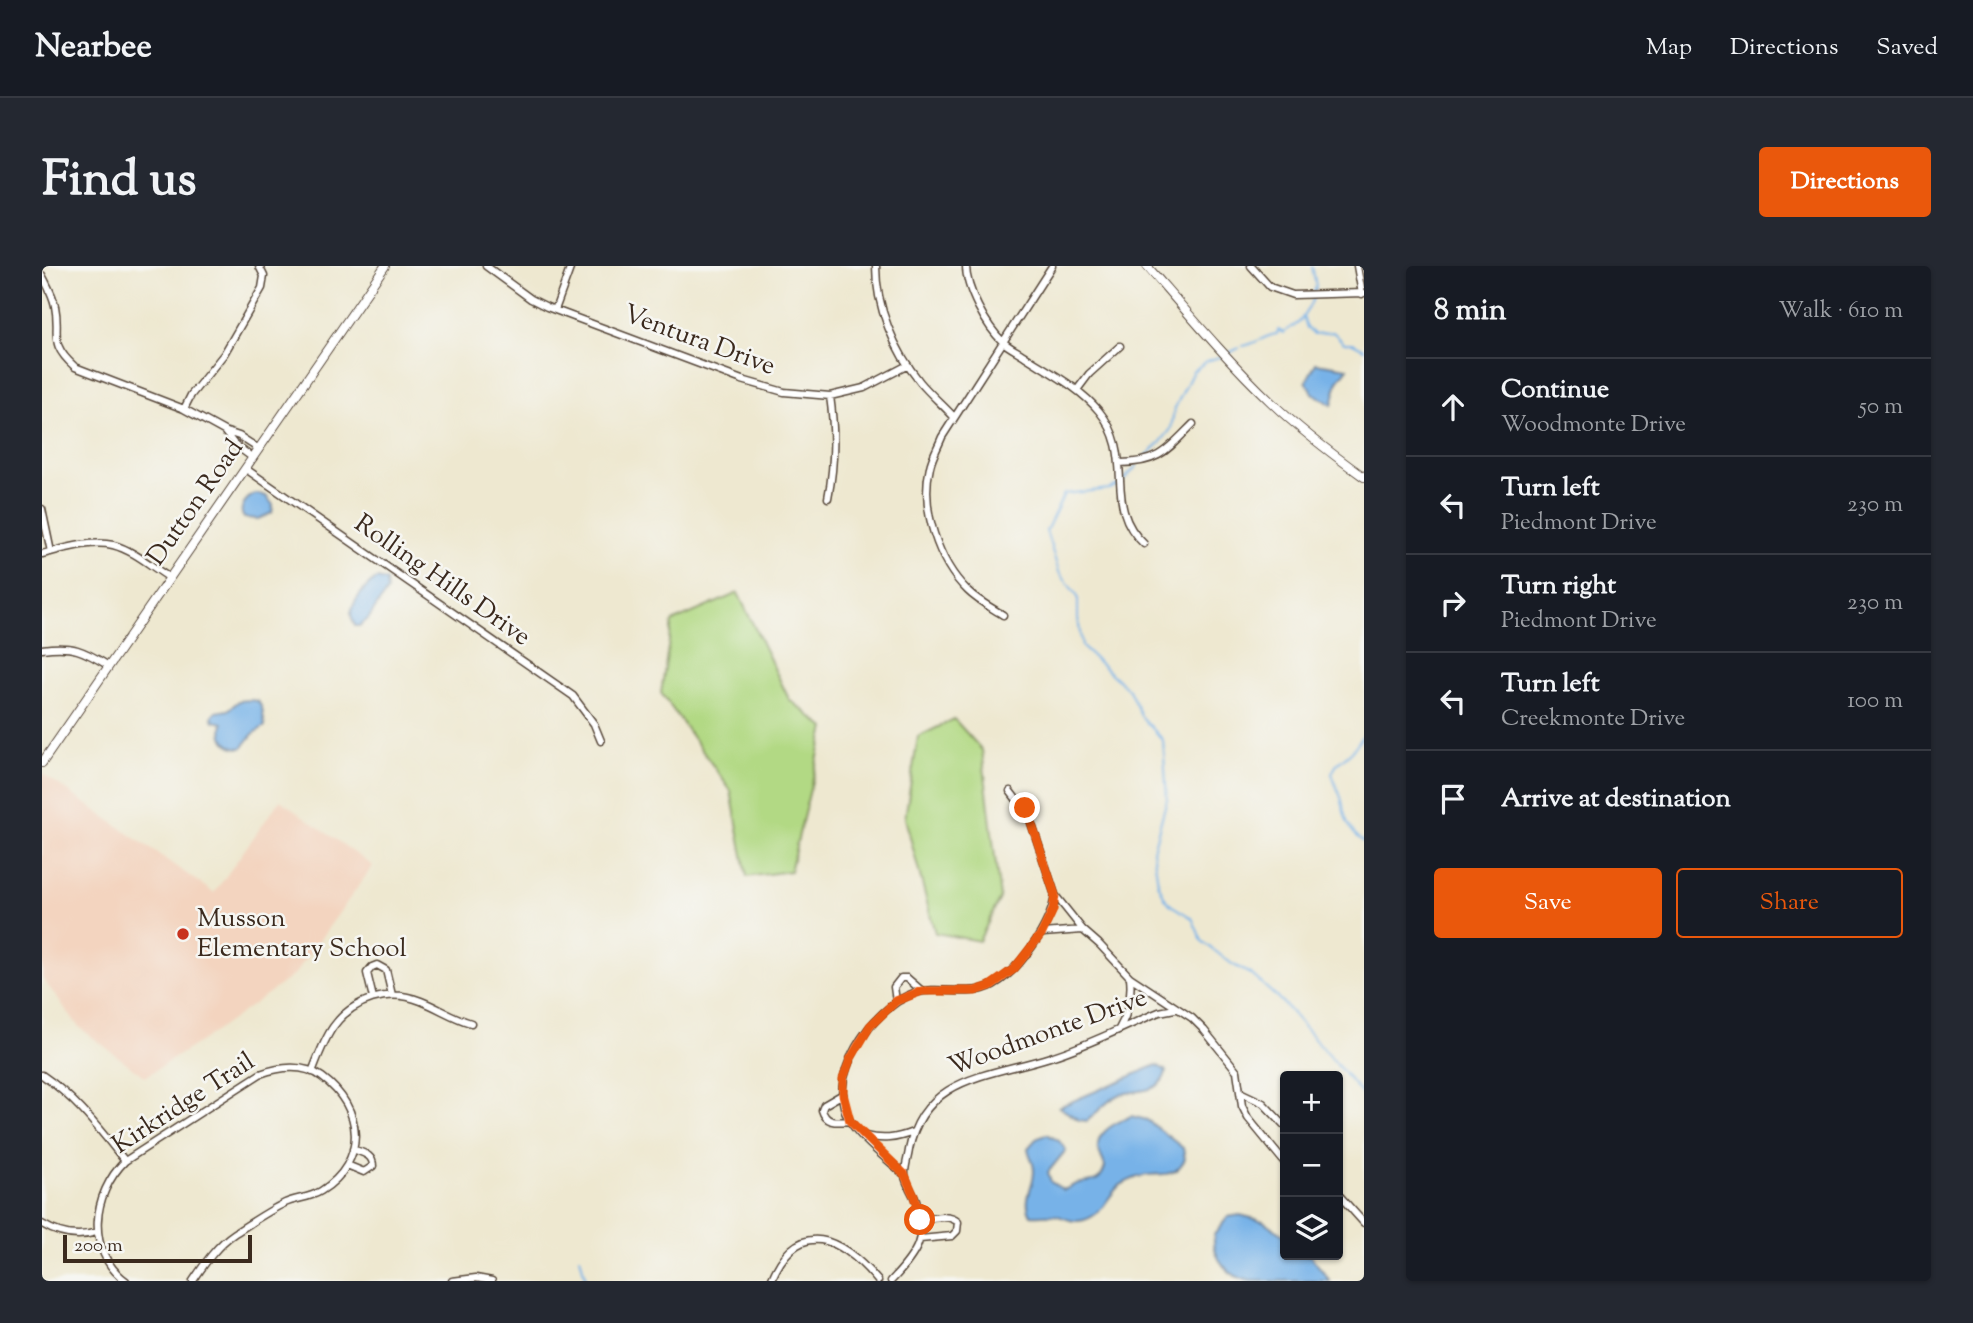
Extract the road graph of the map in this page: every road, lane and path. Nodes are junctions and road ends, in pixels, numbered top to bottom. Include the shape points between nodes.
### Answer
1 (258, 266) edge
2 (385, 266) edge
3 (486, 266) edge
4 (571, 266) edge
5 (876, 266) edge
6 (966, 266) edge
7 (1052, 266) edge
8 (1147, 266) edge
9 (1251, 266) edge
10 (1357, 266) edge
11 (42, 275) edge
12 (1363, 293) edge
13 (555, 310) junction
14 (1003, 342) junction
15 (1120, 346) dead end
16 (908, 365) junction
17 (1077, 390) junction
18 (830, 396) junction
19 (184, 409) junction
20 (954, 417) junction
21 (1193, 425) dead end
22 (224, 431) junction
23 (239, 436) junction
24 (234, 444) junction
25 (259, 449) junction
26 (253, 458) junction
27 (1120, 463) junction
28 (246, 469) junction
29 (1364, 477) edge
30 (828, 498) dead end
31 (42, 509) edge
32 (1144, 544) dead end
33 (51, 552) junction
34 (42, 554) edge
35 (170, 578) junction
36 (1003, 615) dead end
37 (42, 649) edge
38 (109, 666) junction
39 (601, 741) dead end
40 (42, 763) edge
41 (1010, 791) dead end
42 (1055, 895) junction
43 (1083, 930) junction
44 (1042, 933) junction
45 (1130, 977) junction
46 (922, 991) junction
47 (392, 995) junction
48 (373, 998) junction
49 (896, 1001) junction
50 (1175, 1009) junction
51 (471, 1023) dead end
52 (1119, 1029) junction
53 (312, 1072) junction
54 (42, 1074) edge
55 (1242, 1093) junction
56 (843, 1094) junction
57 (850, 1121) junction
58 (1280, 1121) edge
59 (913, 1132) junction
60 (862, 1136) junction
61 (353, 1149) junction
62 (1280, 1157) edge
63 (125, 1161) junction
64 (348, 1165) junction
65 (905, 1175) junction
66 (1341, 1197) edge
67 (920, 1220) junction
68 (1364, 1223) edge
69 (42, 1224) edge
70 (97, 1232) junction
71 (920, 1239) junction
72 (126, 1281) edge
73 (193, 1281) edge
74 (452, 1281) edge
75 (492, 1281) edge
76 (771, 1281) edge
77 (878, 1281) edge
78 (891, 1281) edge

1 - 19 street via 264,276 262,288 224,354
2 - 25 street, Dutton Road
3 - 13 street, Ventura Drive via 531,299
4 - 13 street
5 - 16 street via 883,310
6 - 14 street via 977,305
7 - 14 street
8 - 29 street via 1267,398
9 - 12 street via 1270,287 1293,295
10 - 12 street
11 - 19 street via 56,309 56,343 65,358 75,367
13 - 18 street, Ventura Drive via 742,380 784,392
14 - 17 street
14 - 20 street
15 - 17 street
16 - 18 street, Ventura Drive via 864,388
16 - 20 street
17 - 27 street via 1101,413 1117,442
18 - 30 street via 835,431
19 - 22 street
20 - 36 street via 929,468 930,522 952,573 968,592
21 - 27 street via 1162,454 1142,463
22 - 23 street
22 - 24 street
23 - 24 street
23 - 25 street
24 - 26 street
25 - 26 street, Dutton Road
26 - 28 street, Dutton Road
27 - 32 street via 1124,517
28 - 35 street, Dutton Road
28 - 39 street, Rolling Hills Drive via 573,696
31 - 33 street
33 - 34 street
33 - 35 street via 110,544
35 - 38 street, Dutton Road
37 - 38 street via 79,649
38 - 40 street, Dutton Road
41 - 42 street via 1029,816
42 - 43 street
42 - 44 street
43 - 44 street
43 - 45 street
44 - 46 street via 1014,969 990,986 975,991
45 - 50 street
45 - 52 street via 1130,1002
46 - 49 street
46 - 49 street via 901,978 894,987
47 - 48 street
47 - 48 street via 386,970 377,965 367,973
47 - 51 street via 422,1001
48 - 53 street via 356,1005 334,1025
49 - 56 street via 870,1026 850,1060
50 - 52 street, Woodmonte Drive
50 - 55 street via 1198,1023 1234,1064
52 - 59 street, Woodmonte Drive via 1049,1058 948,1088 929,1106
53 - 61 street via 340,1091 348,1105 355,1131
53 - 63 street, Kirkridge Trail via 282,1068 260,1074
54 - 63 street via 66,1092
55 - 58 street via 1263,1103
55 - 62 street via 1248,1118
56 - 57 street
56 - 57 street via 822,1110 828,1121
57 - 60 street
59 - 60 street via 883,1140
59 - 65 street, Woodmonte Drive
60 - 65 street
61 - 64 street
61 - 64 street via 369,1155 373,1166 365,1172
63 - 70 street, Kirkridge Trail via 107,1183 97,1211
64 - 73 street via 320,1192 280,1205 234,1234
65 - 67 street
66 - 68 street
67 - 71 street
67 - 71 street via 954,1218 958,1227 952,1236
69 - 70 street via 73,1235
70 - 72 street via 109,1262
71 - 78 street via 908,1263
74 - 75 street
76 - 77 street via 793,1247 816,1238 860,1260

